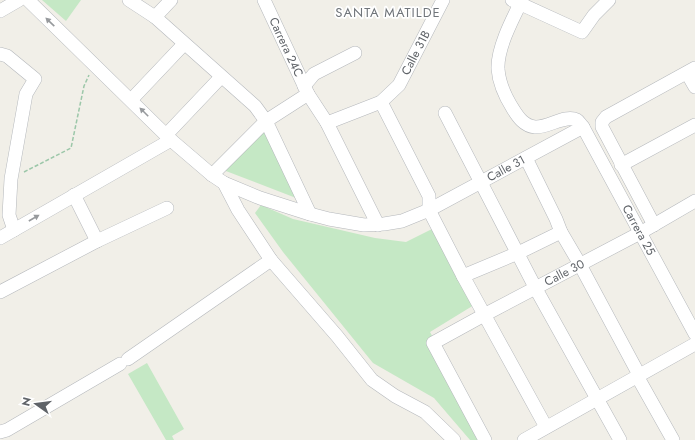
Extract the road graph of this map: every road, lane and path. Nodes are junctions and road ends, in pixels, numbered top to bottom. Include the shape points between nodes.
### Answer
1 (19, 0) edge
2 (28, 0) edge
3 (129, 0) edge
4 (171, 0) edge
5 (264, 0) edge
6 (442, 0) edge
7 (609, 0) edge
8 (518, 1) edge
9 (0, 11) edge
10 (155, 17) junction
11 (184, 44) junction
12 (355, 53) dead end
13 (0, 54) edge
14 (94, 64) junction
15 (691, 71) edge
16 (222, 77) junction
17 (695, 88) edge
18 (306, 90) junction
19 (131, 100) junction
20 (381, 102) junction
21 (445, 113) dead end
22 (266, 121) junction
23 (327, 123) junction
24 (695, 125) edge
25 (583, 127) junction
26 (169, 137) junction
27 (526, 158) junction
28 (621, 164) junction
29 (212, 175) junction
30 (11, 179) junction
31 (481, 182) junction
32 (224, 183) junction
33 (74, 195) junction
34 (695, 201) edge
35 (167, 208) dead end
36 (429, 210) junction
37 (310, 214) junction
38 (378, 225) junction
39 (654, 225) junction
40 (14, 230) junction
41 (561, 232) junction
42 (640, 233) junction
43 (0, 238) edge
44 (97, 241) junction
45 (518, 253) junction
46 (272, 260) junction
47 (580, 265) junction
48 (463, 276) junction
49 (536, 289) junction
50 (0, 292) edge
51 (484, 315) junction
52 (695, 334) edge
53 (695, 344) edge
54 (637, 376) junction
55 (597, 398) junction
56 (546, 427) junction
57 (0, 432) edge
58 (454, 440) edge
59 (485, 440) edge
60 (524, 440) edge
61 (620, 440) edge
62 (673, 440) edge

1 - 9 street
14 -> 2 street, Calle 31
3 - 10 street
4 - 10 street
5 - 18 street, Carrera 24C
6 - 20 street, Calle 31B via 399,85
7 - 8 street via 582,32
8 - 25 street via 499,56 500,81 510,104 525,124 534,127 544,127 570,119 576,120
10 - 11 street
11 - 16 street
11 - 19 street
12 - 18 street via 314,74
13 - 30 street via 35,79 26,94
14 - 19 street, Calle 31
14 - 30 path via 84,86 71,148
15 - 17 street
15 - 28 street via 606,117 602,122 602,127
16 - 22 street via 255,106
16 - 26 street
18 - 22 street
18 - 23 street, Carrera 24C
26 -> 19 street, Calle 31
20 - 23 street
20 - 36 street via 429,196
21 - 31 street
22 - 29 street
22 - 37 street
23 - 38 street, Carrera 24C
24 - 28 street
25 - 27 street, Calle 31
25 - 42 street, Carrera 25
26 - 29 street, Calle 31
26 - 33 street
27 - 31 street, Calle 31
27 - 41 street
28 - 39 street
29 - 32 street, Calle 31
30 - 40 street via 9,215
31 - 36 street, Calle 31
31 - 45 street
32 - 37 street, Calle 31
32 - 46 street via 238,210
40 -> 33 street
33 - 44 street
34 - 39 street, Calle 30
35 - 44 street
36 - 38 street, Calle 31 via 402,221
36 - 48 street
37 - 38 street, Calle 31 via 343,222
39 - 42 street, Calle 30
40 - 43 street
41 - 45 street
41 - 47 street
42 - 47 street, Calle 30
42 - 52 street, Carrera 25
44 - 50 street
45 - 48 street
45 - 49 street
46 - 57 street via 124,362
46 - 58 street via 372,380 425,412
47 - 49 street, Calle 30
47 - 54 street
48 - 51 street
49 - 51 street, Calle 30
49 - 55 street
51 - 56 street
51 - 59 street, Calle 30 via 433,343
53 - 54 street
54 - 55 street
54 - 62 street
55 - 56 street
55 - 61 street
56 - 60 street

